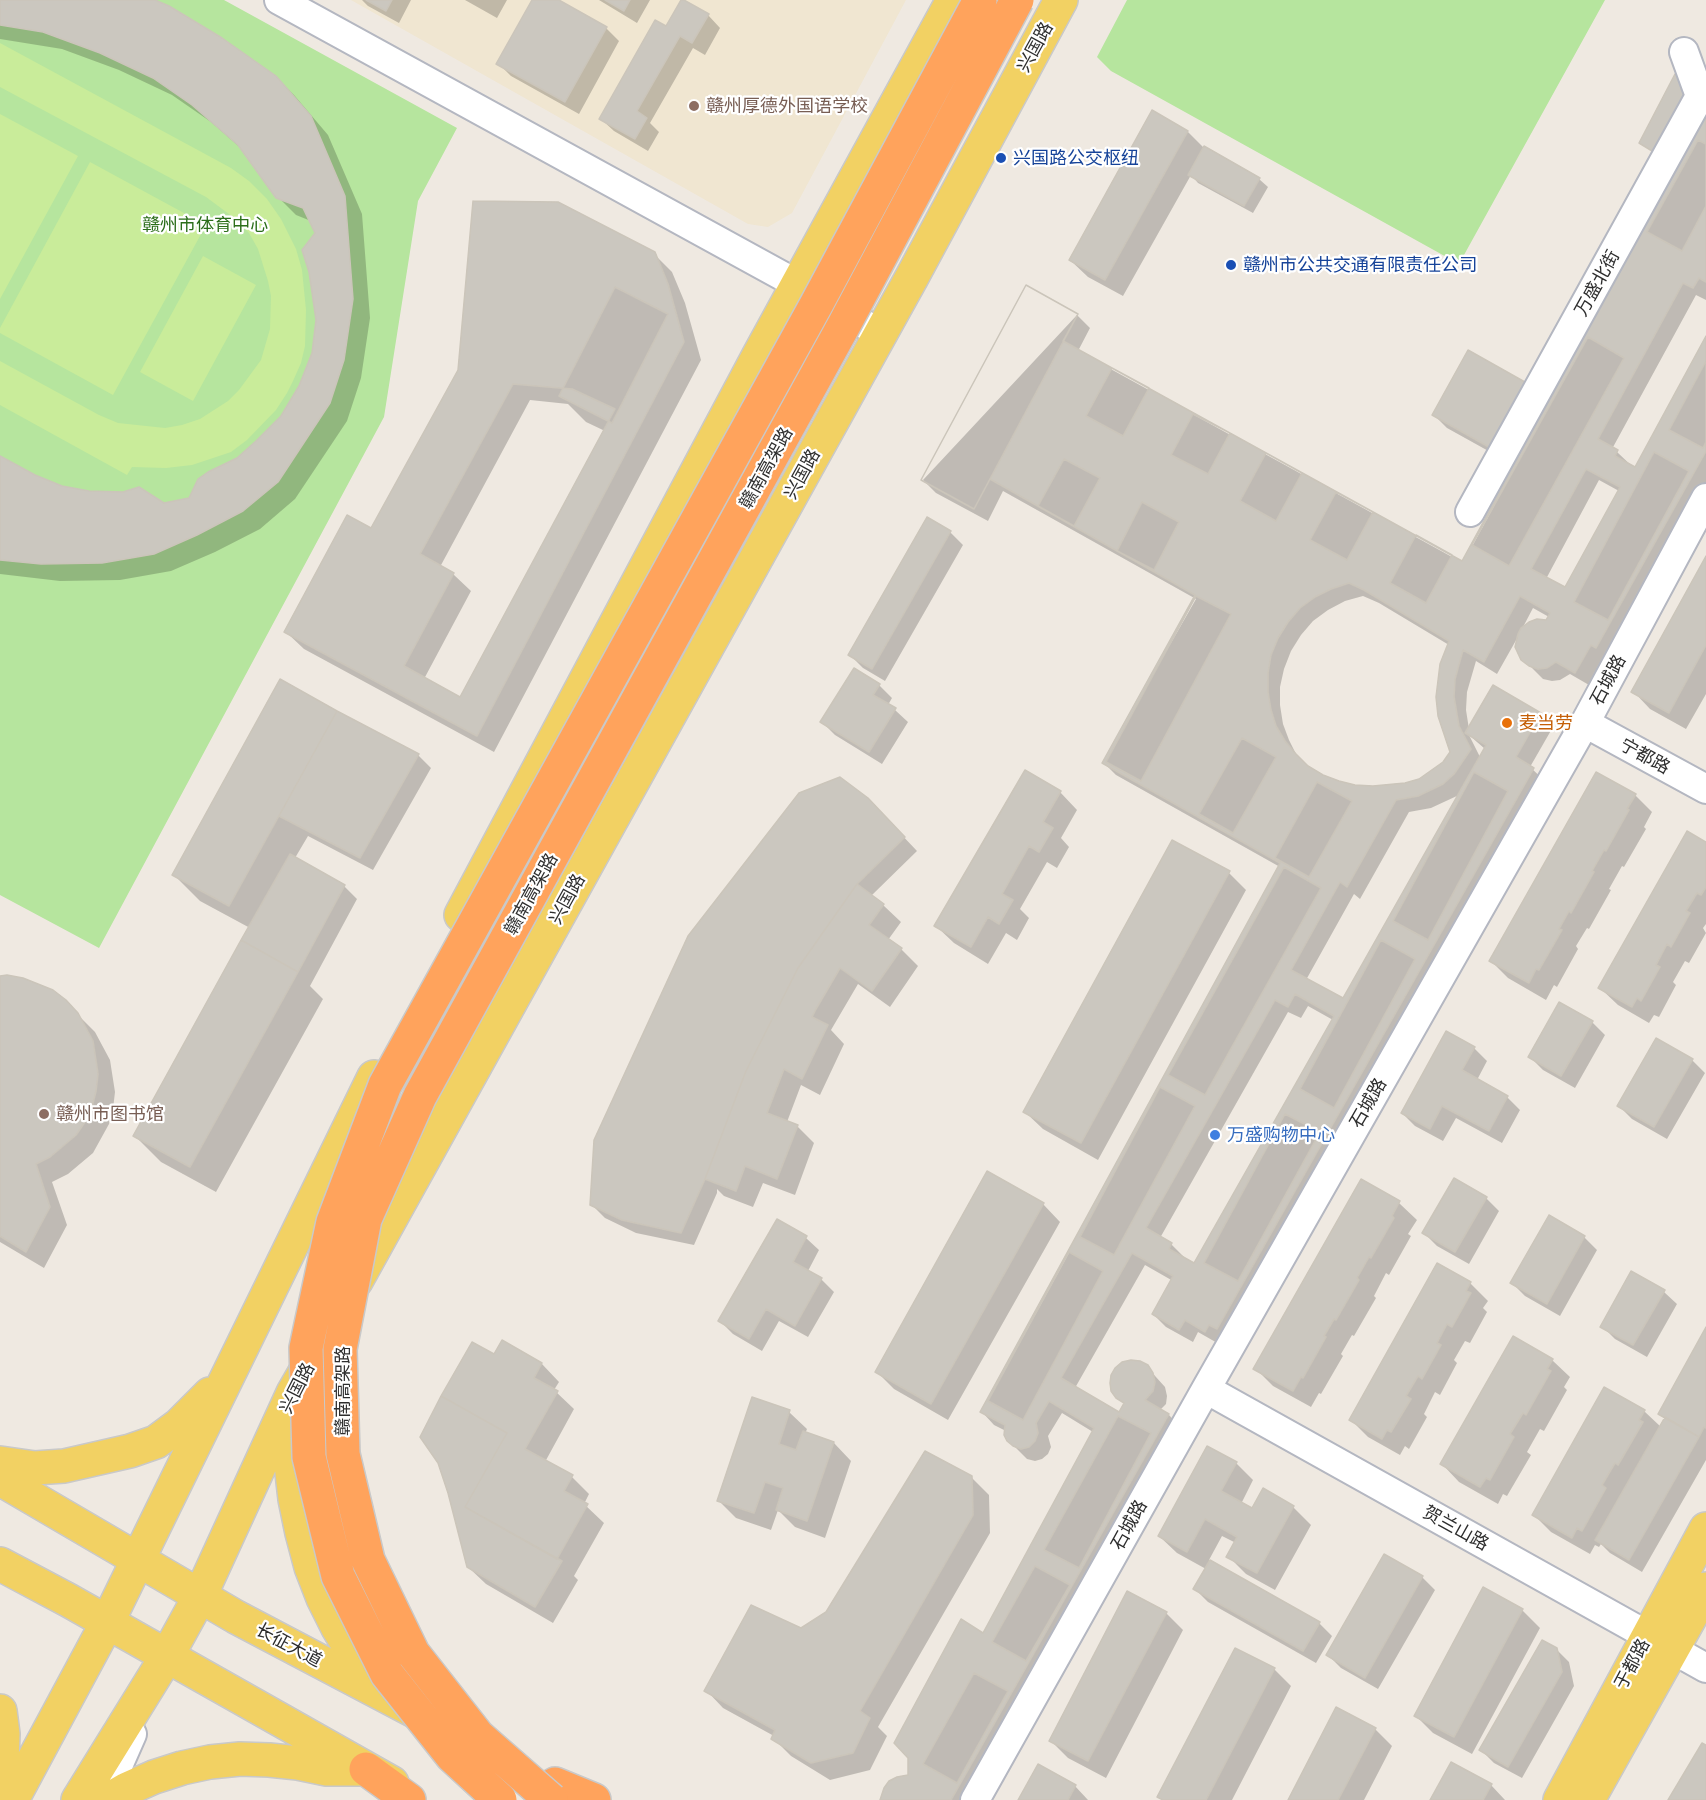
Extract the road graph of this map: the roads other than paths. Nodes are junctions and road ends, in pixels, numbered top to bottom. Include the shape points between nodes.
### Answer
1 (279, 0) edge
2 (953, 0) edge
3 (980, 0) edge
4 (1017, 0) edge
5 (1061, 0) edge
6 (1684, 52) dead end
7 (797, 284) junction
8 (879, 333) junction
9 (1706, 498) edge
10 (1470, 512) dead end
11 (1585, 723) junction
12 (1706, 789) edge
13 (249, 1335) junction
14 (1206, 1389) junction
15 (293, 1393) junction
16 (0, 1463) edge
17 (0, 1479) edge
18 (1706, 1529) edge
19 (138, 1559) junction
20 (0, 1564) edge
21 (1706, 1589) edge
22 (200, 1596) junction
23 (106, 1623) junction
24 (1660, 1642) junction
25 (167, 1656) junction
26 (1706, 1668) edge
27 (395, 1702) junction
28 (0, 1711) edge
29 (366, 1769) junction
30 (0, 1776) edge
31 (553, 1792) edge
32 (0, 1793) edge
33 (12, 1800) edge
34 (78, 1800) edge
35 (103, 1800) edge
36 (108, 1800) edge
37 (409, 1800) edge
38 (422, 1800) edge
39 (500, 1800) edge
40 (584, 1800) edge
41 (594, 1800) edge
42 (975, 1800) edge
43 (1560, 1800) edge
44 (1588, 1800) edge

1 - 7 street
2 - 7 main road
3 - 39 highway, 赣南高架路, bridge via 385,1085 333,1222 306,1348 309,1457 338,1576 387,1674 452,1756
4 - 31 highway, 赣南高架路, bridge via 844,325 420,1096 365,1220 340,1349 343,1454 368,1560 413,1653 478,1736
5 - 8 main road, 兴国路
6 - 10 street, 万盛北街 via 1700,96
7 - 8 street
7 - 13 main road via 374,1077
8 - 15 main road, 兴国路
9 - 11 street, 石城路
11 - 12 street, 宁都路
11 - 14 street, 石城路
13 - 16 main road via 236,1361 200,1406 156,1442 130,1452 64,1466 35,1468
13 - 19 main road
14 - 24 street, 贺兰山路
14 - 42 street, 石城路
15 - 22 main road, 兴国路
15 - 27 main road via 294,1487 311,1567 355,1656
17 - 19 main road, 长征大道
18 - 24 main road, 于都路
19 - 22 main road, 长征大道
19 - 23 main road
20 - 23 main road
21 - 24 main road, 于都路
22 - 25 main road, 兴国路
22 - 27 main road, 长征大道
23 - 25 main road
23 - 32 street
23 - 33 main road
24 - 26 street, 贺兰山路
24 - 43 main road, 于都路
24 - 44 main road, 于都路
25 - 29 main road
25 - 34 main road, 兴国路
25 - 35 street
27 - 31 main road, 长征大道
28 - 30 main road
29 - 36 main road via 327,1769 269,1760 210,1762 154,1777
29 - 37 highway
29 - 38 main road
31 - 40 main road, 长征大道
31 - 41 highway, 赣南高架路

